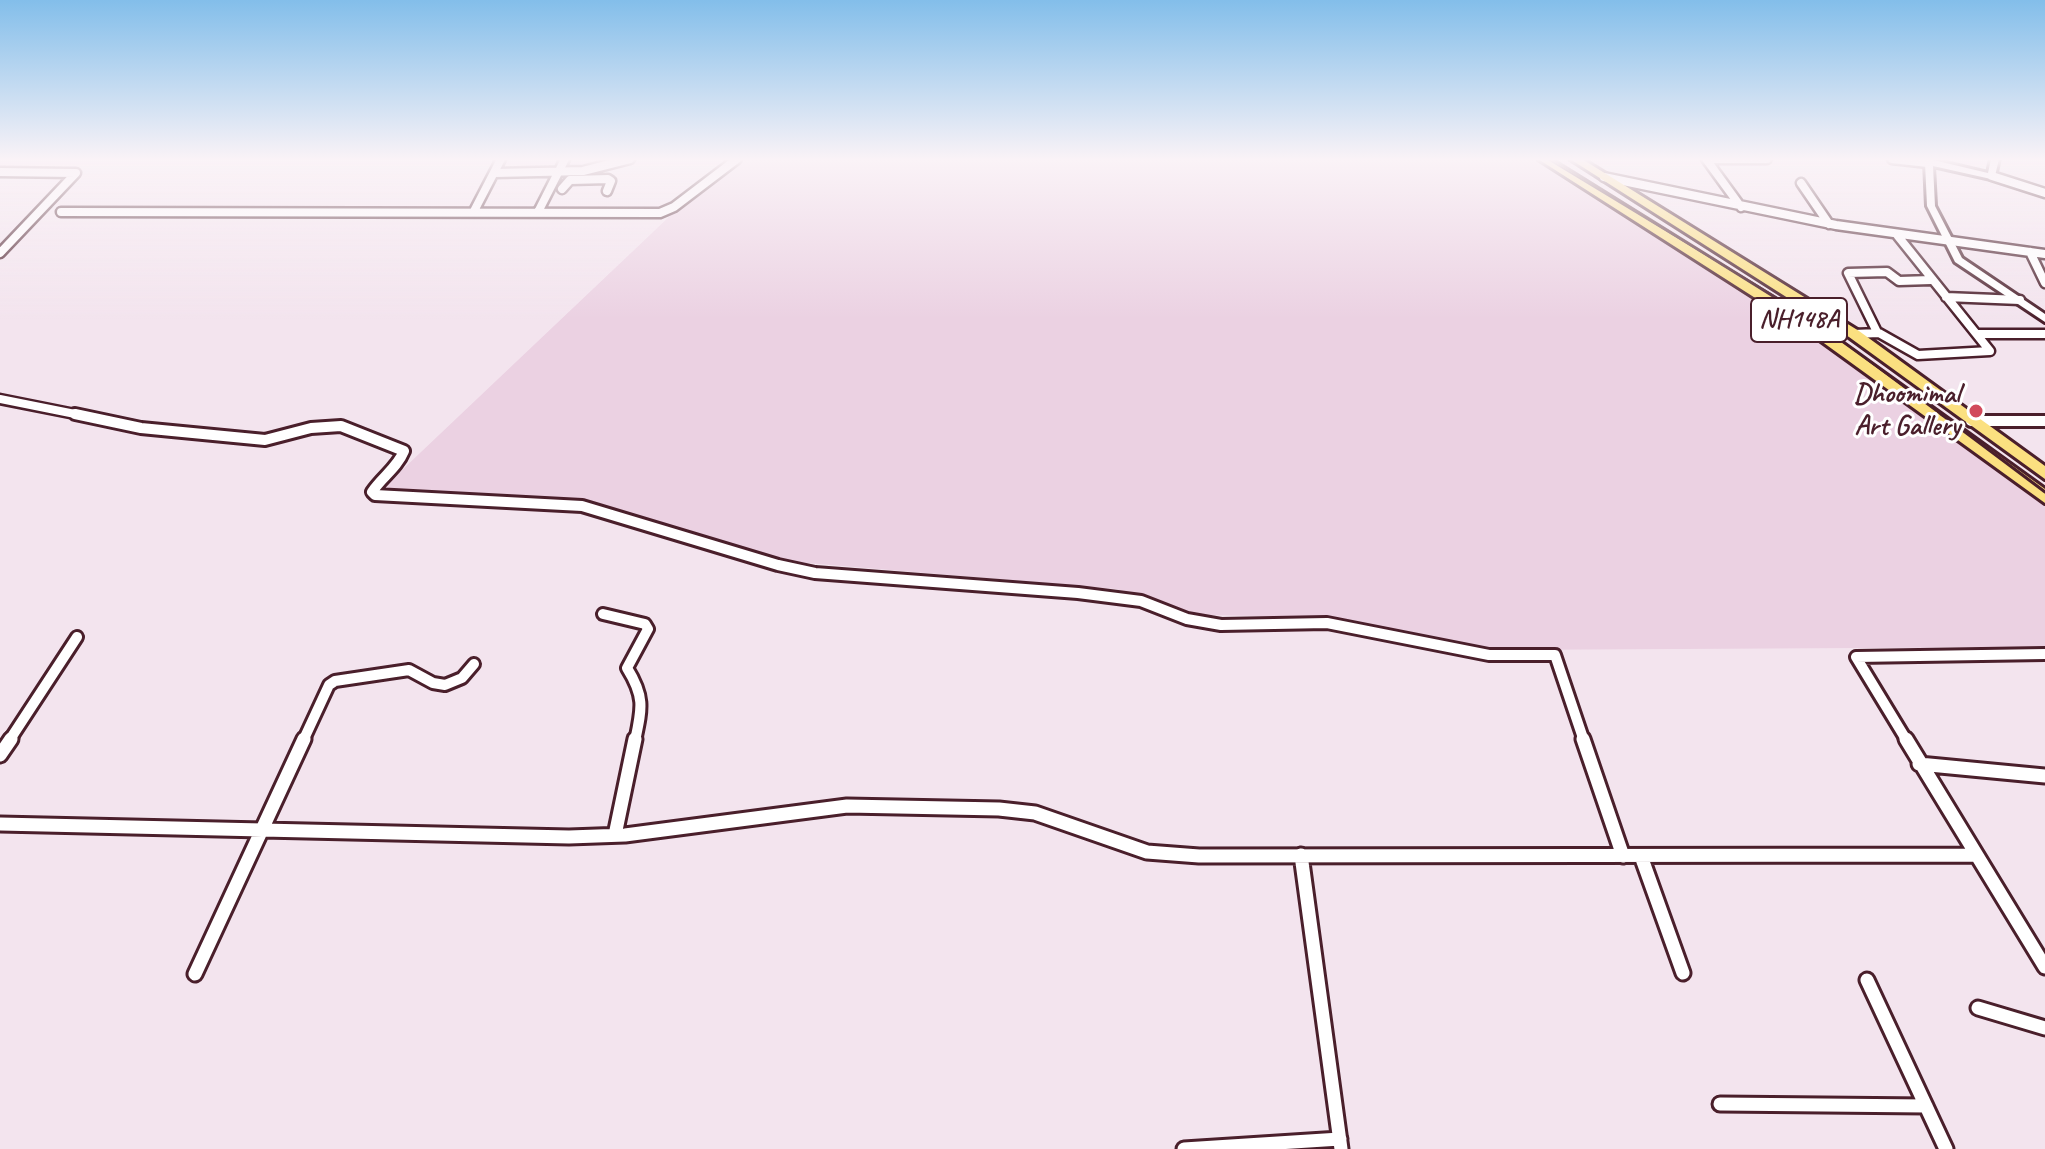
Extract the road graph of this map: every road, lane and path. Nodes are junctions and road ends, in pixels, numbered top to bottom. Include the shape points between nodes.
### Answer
1 (38, 213) edge
2 (1628, 213) edge
3 (1661, 213) edge
4 (1770, 213) edge
5 (1821, 213) edge
6 (1934, 213) edge
7 (1829, 224) junction
8 (1897, 235) junction
9 (1946, 240) junction
10 (2030, 252) junction
11 (0, 253) edge
12 (2045, 254) edge
13 (1931, 280) junction
14 (2045, 283) edge
15 (1946, 297) junction
16 (2020, 300) junction
17 (2045, 319) edge
18 (1877, 332) junction
19 (1854, 334) junction
20 (1977, 334) junction
21 (2045, 334) edge
22 (0, 399) edge
23 (1971, 421) junction
24 (2045, 421) edge
25 (2045, 474) edge
26 (2045, 497) edge
27 (603, 614) dead end
28 (77, 637) dead end
29 (2045, 654) edge
30 (474, 664) dead end
31 (0, 755) edge
32 (1919, 764) junction
33 (2045, 776) edge
34 (0, 824) edge
35 (262, 830) junction
36 (615, 835) junction
37 (1301, 855) junction
38 (1976, 855) junction
39 (1623, 856) junction
40 (1641, 856) junction
41 (2045, 967) edge
42 (1683, 973) dead end
43 (195, 974) dead end
44 (1867, 980) dead end
45 (1978, 1008) dead end
46 (2045, 1028) edge
47 (1720, 1104) dead end
48 (1926, 1106) junction
49 (1340, 1144) edge
50 (1184, 1149) edge
51 (1946, 1149) edge

1 - 11 street
2 - 26 highway, NH148A via 1815,330
3 - 19 highway, NH148A
4 - 7 street
5 - 7 street
6 - 9 street
7 - 8 street
8 - 9 street
8 - 13 street
9 - 10 street
9 - 16 street via 1960,263
10 - 12 street
10 - 14 street
13 - 15 street
13 - 18 street via 1899,281 1885,271 1848,273
15 - 16 street
15 - 20 street
16 - 17 street
18 - 19 street
18 - 20 street via 1913,353 1989,353
19 - 23 highway, NH148A
20 - 21 street
22 - 39 street via 141,428 265,440 341,426 404,451 376,484 375,495 582,506 815,573 1127,598 1221,625 1327,623 1489,655 1555,655
23 - 24 street
23 - 25 highway, NH148A
27 - 36 street via 648,629 627,668 640,689 642,707
28 - 31 street
29 - 32 street via 1857,656
30 - 35 street via 463,678 446,684 409,670 331,684
32 - 33 street
32 - 38 street
34 - 35 street
35 - 36 street
35 - 43 street
36 - 37 street via 802,811 905,806 1035,813 1147,852 1171,855
37 - 39 street
37 - 49 street
38 - 40 street
38 - 41 street
39 - 40 street
40 - 42 street
44 - 48 street
45 - 46 street
47 - 48 street
48 - 51 street
49 - 50 street

